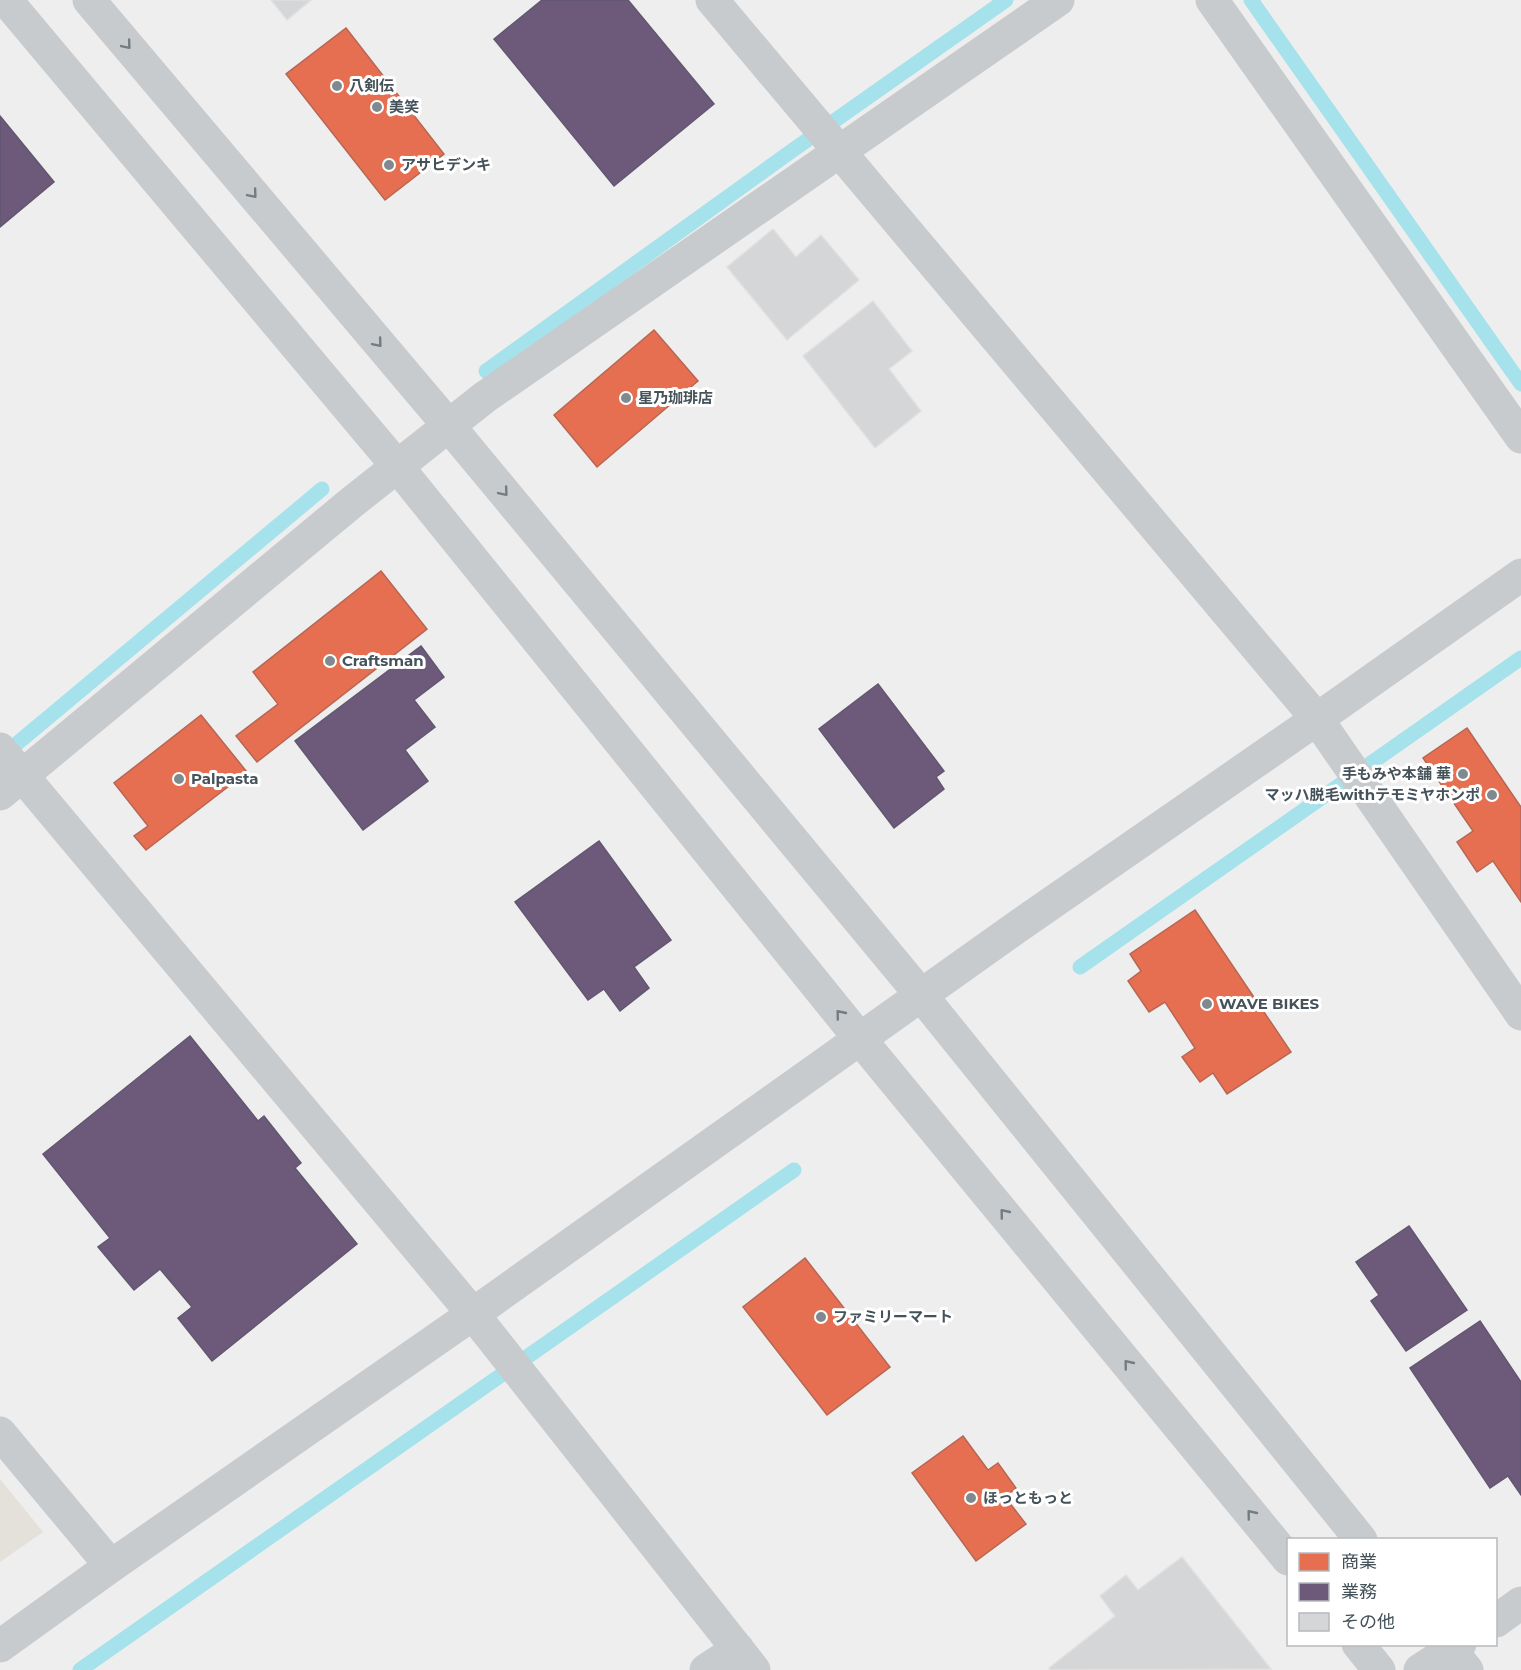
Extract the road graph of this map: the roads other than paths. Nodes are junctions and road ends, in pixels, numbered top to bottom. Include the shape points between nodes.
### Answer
1 (6, 0) edge
2 (89, 0) edge
3 (712, 0) edge
4 (1058, 0) edge
5 (1212, 0) edge
6 (827, 138) junction
7 (449, 426) junction
8 (1521, 437) edge
9 (397, 466) junction
10 (1521, 575) edge
11 (1317, 720) junction
12 (7, 769) edge
13 (921, 995) junction
14 (1521, 1014) edge
15 (860, 1039) junction
16 (473, 1314) junction
17 (0, 1432) edge
18 (1360, 1538) edge
19 (1287, 1558) edge
20 (111, 1566) junction
21 (1521, 1604) edge
22 (1497, 1620) edge
23 (0, 1646) edge
24 (1360, 1646) edge
25 (1456, 1652) edge
26 (746, 1659) edge
27 (706, 1670) edge
28 (1379, 1670) edge
29 (1420, 1670) edge

1 - 9 street
2 -> 7 street
3 - 6 street
4 - 6 street
5 - 8 street
6 - 7 street
6 - 11 street
7 - 9 street
7 -> 13 street
9 - 12 street
15 -> 9 street
10 - 11 street
11 - 13 street
11 - 14 street
12 - 16 street
13 - 15 street
13 - 18 street
15 - 16 street
19 -> 15 street
16 - 20 street
16 - 26 street
17 - 20 street
20 - 23 street
21 - 22 street
24 - 28 street
25 - 29 street
26 - 27 street

